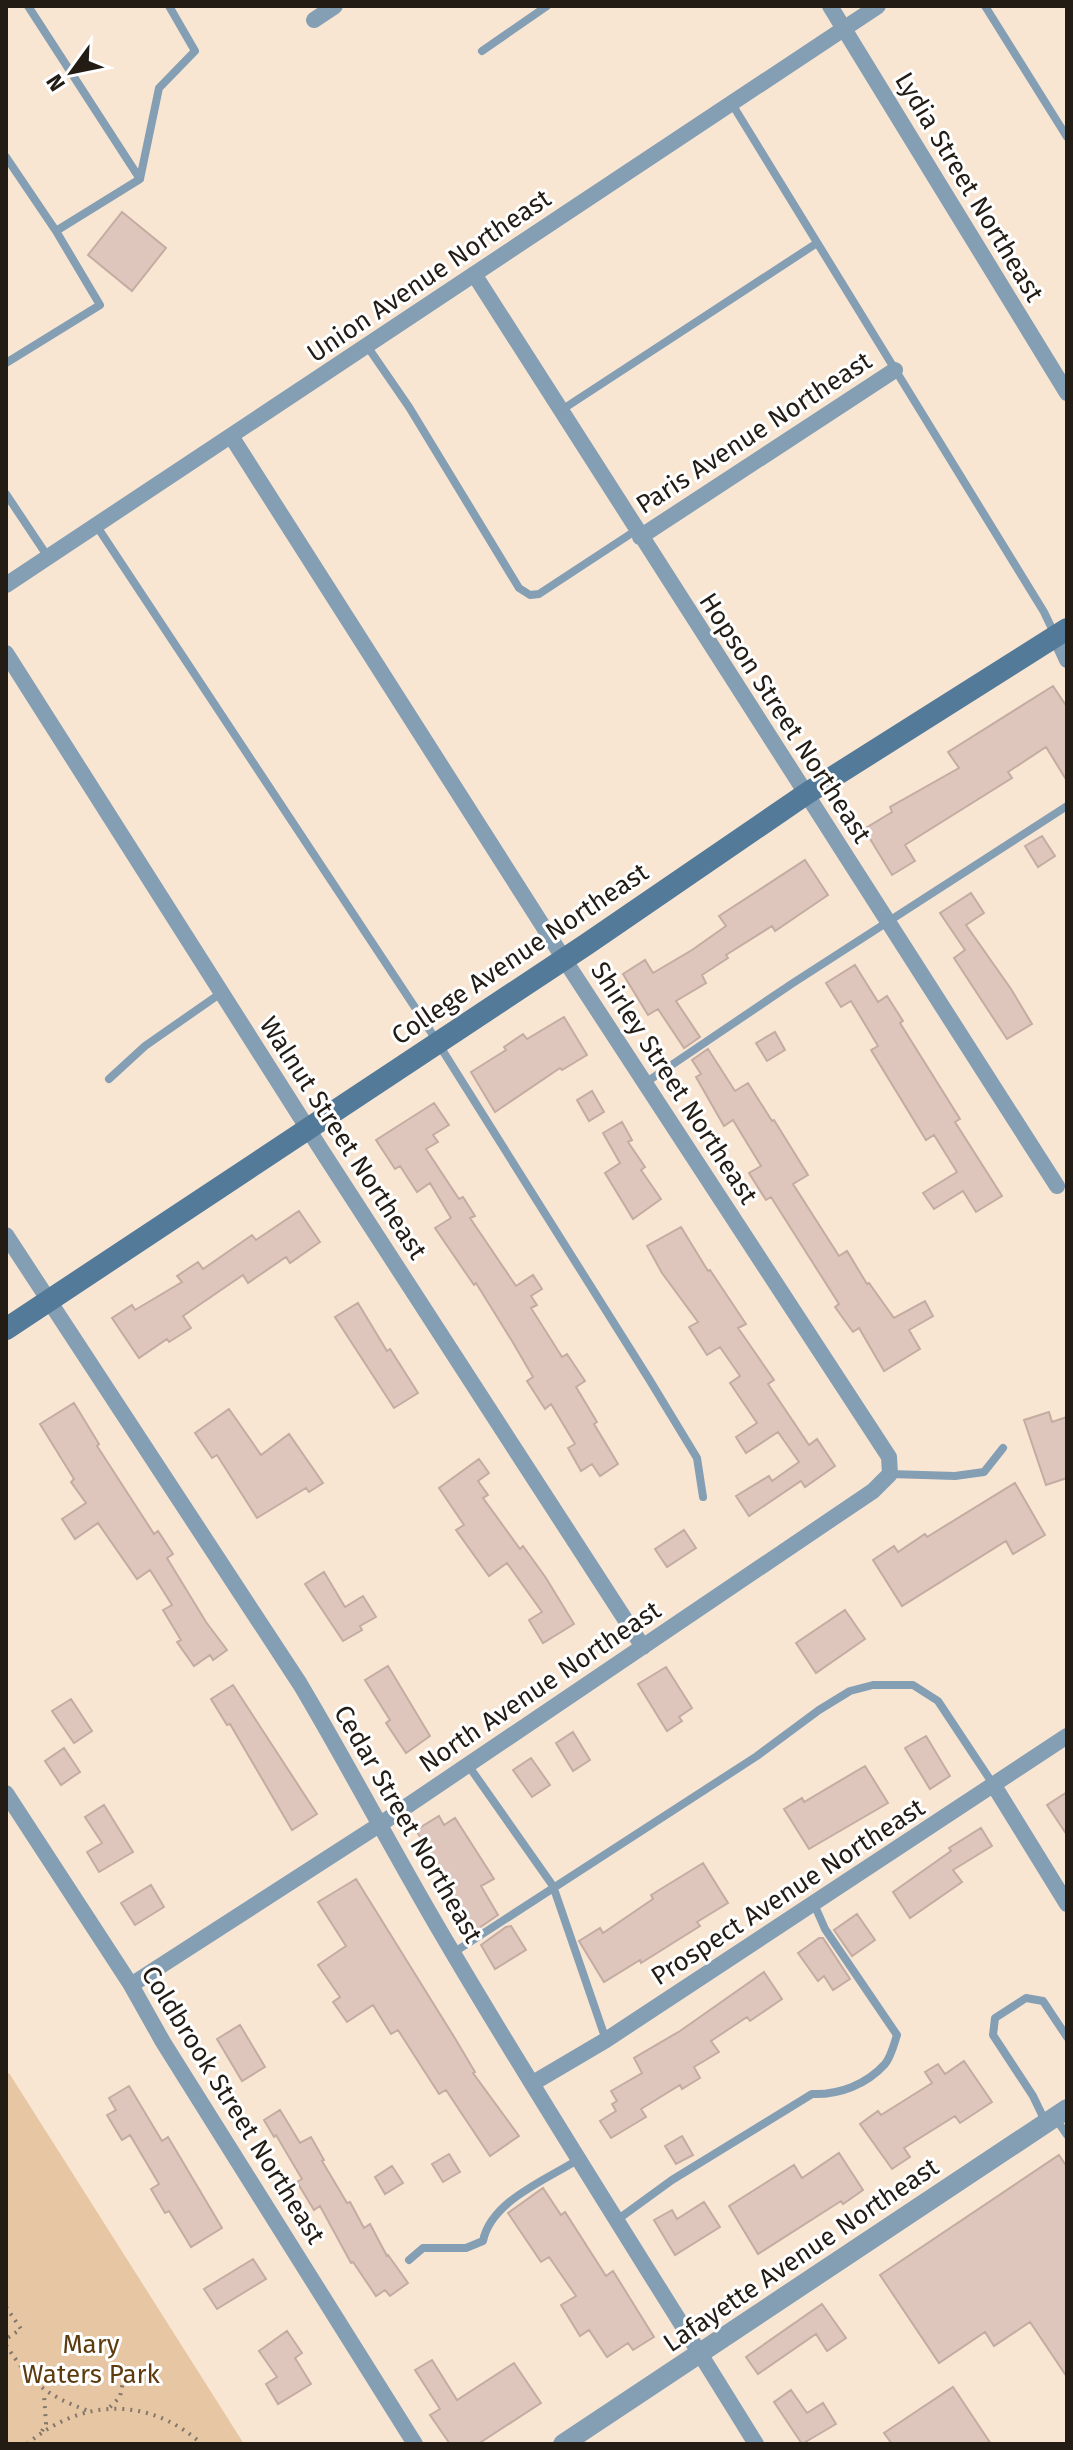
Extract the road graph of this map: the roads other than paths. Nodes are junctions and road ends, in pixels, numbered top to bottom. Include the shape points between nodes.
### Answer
1 (28, 6) edge
2 (169, 6) edge
3 (335, 6) edge
4 (546, 6) edge
5 (830, 6) edge
6 (878, 6) edge
7 (985, 6) edge
8 (314, 20) dead end
9 (844, 28) junction
10 (482, 51) dead end
11 (731, 103) junction
12 (1067, 137) edge
13 (6, 157) edge
14 (140, 179) junction
15 (56, 231) junction
16 (817, 243) junction
17 (474, 274) junction
18 (366, 346) junction
19 (6, 363) edge
20 (895, 370) junction
21 (1067, 393) edge
22 (560, 412) junction
23 (231, 436) junction
24 (6, 494) edge
25 (96, 525) junction
26 (638, 534) junction
27 (49, 557) junction
28 (6, 585) edge
29 (1061, 632) edge
30 (6, 653) edge
31 (1067, 660) edge
32 (806, 794) junction
33 (1067, 806) edge
34 (888, 921) junction
35 (564, 959) junction
36 (222, 993) junction
37 (438, 1043) junction
38 (109, 1079) dead end
39 (645, 1083) junction
40 (308, 1129) junction
41 (1057, 1186) dead end
42 (6, 1235) edge
43 (48, 1301) junction
44 (6, 1329) edge
45 (1003, 1448) dead end
46 (890, 1474) junction
47 (703, 1497) dead end
48 (643, 1647) junction
49 (1067, 1736) edge
50 (468, 1765) junction
51 (993, 1784) junction
52 (6, 1793) edge
53 (379, 1825) junction
54 (553, 1886) junction
55 (814, 1904) junction
56 (1067, 1904) edge
57 (453, 1953) junction
58 (131, 1985) junction
59 (1067, 2037) edge
60 (606, 2040) junction
61 (533, 2083) junction
62 (1056, 2117) edge
63 (1067, 2135) edge
64 (579, 2159) junction
65 (617, 2220) junction
66 (409, 2260) dead end
67 (700, 2354) junction
68 (415, 2444) edge
69 (563, 2444) edge
70 (756, 2444) edge

1 - 14 lane
2 - 14 lane via 195,51 159,88
3 - 8 street
4 - 10 lane
5 - 9 street, Lydia Street Northeast
6 - 9 street, Union Avenue Northeast
7 - 12 lane
9 - 11 street, Union Avenue Northeast
9 - 21 street, Lydia Street Northeast
11 - 16 lane
11 - 17 street, Union Avenue Northeast
13 - 15 lane
14 - 15 lane
15 - 19 lane via 100,305
16 - 20 lane
16 - 22 lane
17 - 18 street, Union Avenue Northeast
17 - 22 street, Hopson Street Northeast
18 - 23 street, Union Avenue Northeast
18 - 26 lane via 519,588 539,594
20 - 26 street, Paris Avenue Northeast
20 - 29 lane
22 - 26 street, Hopson Street Northeast
23 - 25 street, Union Avenue Northeast
23 - 35 street, Shirley Street Northeast
24 - 27 lane
25 - 27 street, Union Avenue Northeast
25 - 37 lane
26 - 32 street, Hopson Street Northeast
27 - 28 street, Union Avenue Northeast
29 - 31 street
29 - 32 main road, College Avenue Northeast
30 - 36 street, Walnut Street Northeast
32 - 34 street, Hopson Street Northeast
32 - 35 main road, College Avenue Northeast
33 - 34 lane
34 - 39 lane
34 - 41 street, Hopson Street Northeast
35 - 37 main road, College Avenue Northeast
35 - 39 street, Shirley Street Northeast
36 - 38 lane via 145,1046
36 - 40 street, Walnut Street Northeast
37 - 40 main road, College Avenue Northeast
37 - 47 lane via 697,1458
39 - 46 street, Shirley Street Northeast via 889,1457
40 - 43 main road, College Avenue Northeast
40 - 48 street, Walnut Street Northeast
42 - 43 street, Cedar Street Northeast
43 - 44 main road, College Avenue Northeast
43 - 53 street, Cedar Street Northeast via 300,1684
45 - 46 lane via 984,1472
46 - 48 street, North Avenue Northeast via 873,1491
48 - 50 street, North Avenue Northeast
49 - 51 street, Prospect Avenue Northeast
50 - 53 street, North Avenue Northeast
50 - 54 lane
51 - 54 lane via 938,1701 913,1685 873,1685 850,1691 819,1710 757,1756
51 - 55 street, Prospect Avenue Northeast
51 - 56 street
52 - 58 street, Coldbrook Street Northeast
53 - 57 street, Cedar Street Northeast
53 - 58 street, North Avenue Northeast
54 - 57 lane
54 - 60 lane
55 - 60 street, Prospect Avenue Northeast
55 - 65 lane via 825,1929 897,2035 887,2063 856,2086 834,2095 812,2094
57 - 61 street, Cedar Street Northeast
58 - 68 street, Coldbrook Street Northeast
59 - 62 lane via 1043,2001 1026,1998 995,2018 993,2035 1033,2096
60 - 61 street, Prospect Avenue Northeast
61 - 64 street, Cedar Street Northeast
62 - 63 lane
62 - 67 street, Lafayette Avenue Northeast
64 - 65 street, Cedar Street Northeast
64 - 66 lane via 499,2209 486,2226 483,2241 466,2248 423,2248
65 - 67 street, Cedar Street Northeast
67 - 69 street, Lafayette Avenue Northeast
67 - 70 street, Cedar Street Northeast

